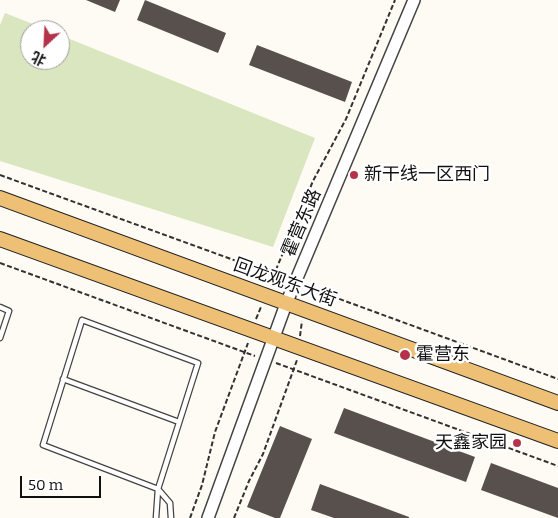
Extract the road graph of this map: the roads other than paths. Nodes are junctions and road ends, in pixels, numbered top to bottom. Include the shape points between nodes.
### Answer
1 (414, 0) edge
2 (0, 198) edge
3 (0, 239) edge
4 (286, 304) junction
5 (0, 307) edge
6 (0, 338) edge
7 (274, 338) junction
8 (63, 380) junction
9 (558, 402) edge
10 (179, 422) junction
11 (558, 441) edge
12 (158, 489) junction
13 (156, 518) edge
14 (171, 518) edge
15 (208, 518) edge

1 - 4 street, 霍营东路
2 - 4 main road, 回龙观东大街
3 - 7 main road
4 - 7 street, 霍营东路
4 - 9 main road, 回龙观东大街
5 - 6 lane via 10,311
7 - 11 main road
7 - 15 street, 霍营东路
8 - 10 lane
8 - 10 lane via 82,320 198,363
8 - 12 lane via 43,445
10 - 12 lane
12 - 13 lane
12 - 14 lane via 170,503

